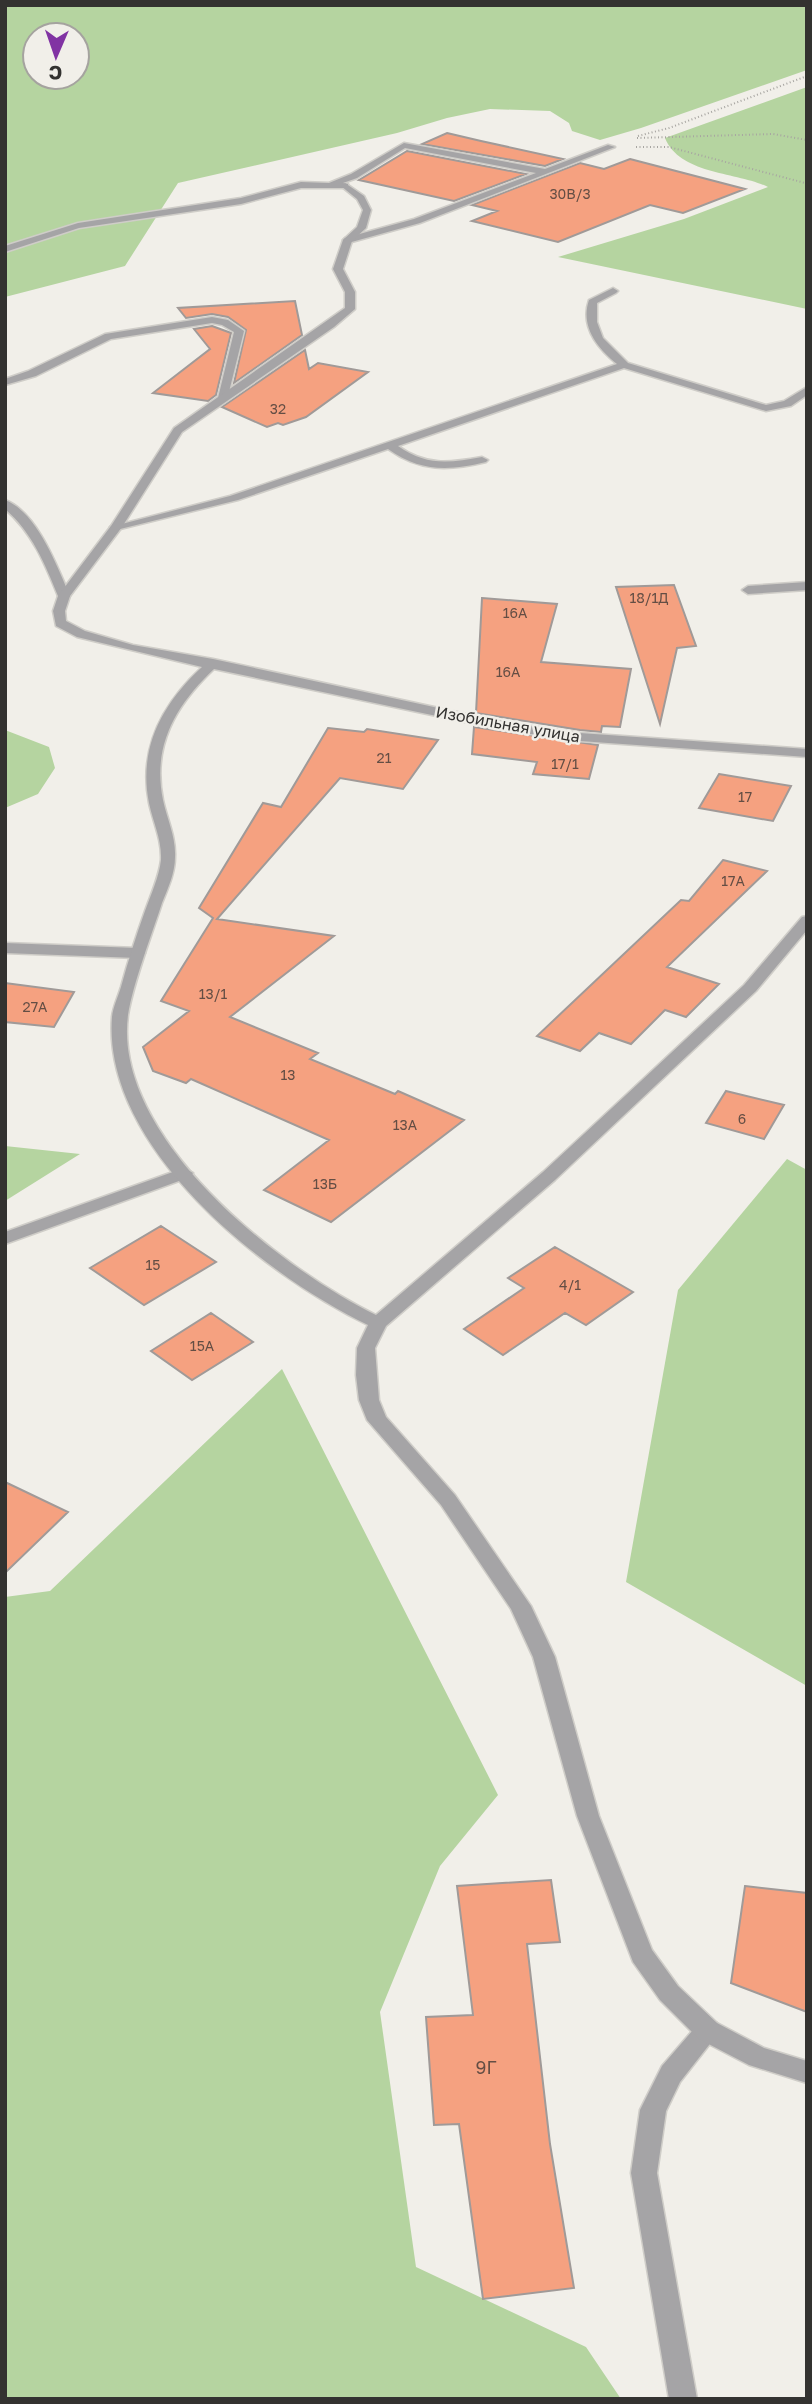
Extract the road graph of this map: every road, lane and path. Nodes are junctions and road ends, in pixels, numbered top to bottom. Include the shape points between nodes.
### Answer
1 (807, 76) edge
2 (807, 139) edge
3 (611, 146) joint
4 (547, 172) junction
5 (805, 183) dead end
6 (339, 185) junction
7 (348, 240) junction
8 (5, 249) edge
9 (613, 291) dead end
10 (624, 365) junction
11 (5, 382) edge
12 (807, 390) edge
13 (223, 398) junction
14 (391, 446) junction
15 (482, 460) dead end
16 (5, 503) edge
17 (116, 527) junction
18 (807, 586) edge
19 (748, 590) dead end
20 (64, 596) junction
21 (213, 663) junction
22 (807, 753) edge
23 (807, 920) edge
24 (5, 948) edge
25 (138, 953) junction
26 (184, 1173) junction
27 (5, 1238) edge
28 (378, 1323) junction
29 (708, 2031) junction
30 (807, 2072) edge
31 (683, 2399) edge

1 - 2 path via 669,128 629,138 773,134
3 - 4 street
3 - 5 path via 669,148
4 - 6 street via 404,145
4 - 7 street via 418,221
6 - 7 street via 361,198 366,211 361,228
6 - 8 street via 301,185 218,205 78,226
7 - 13 street via 338,269 350,292 350,309
9 - 10 street via 592,302 589,318 598,339
10 - 12 street via 766,408 787,404
10 - 14 street
11 - 13 street via 26,377 108,336 212,320 239,331
13 - 17 street via 177,430
14 - 15 street via 410,461 440,468
14 - 17 street via 234,498
16 - 20 street via 20,514 43,548
17 - 20 street
18 - 19 street
20 - 21 street, Изобильная улица via 60,623 82,634
21 - 22 street, Изобильная улица via 503,726 580,737
21 - 25 street via 188,684 164,718 154,748 151,774 168,857
23 - 28 street via 750,988 550,1177
24 - 25 street
25 - 26 street via 120,1019 122,1056 131,1092
26 - 27 street
26 - 28 street via 266,1255 333,1301
28 - 29 street via 366,1348 369,1400 377,1420 448,1500 520,1606 544,1657 588,1816 642,1955 669,1993
29 - 30 street via 758,2057
29 - 31 street via 670,2074 653,2110 644,2173

